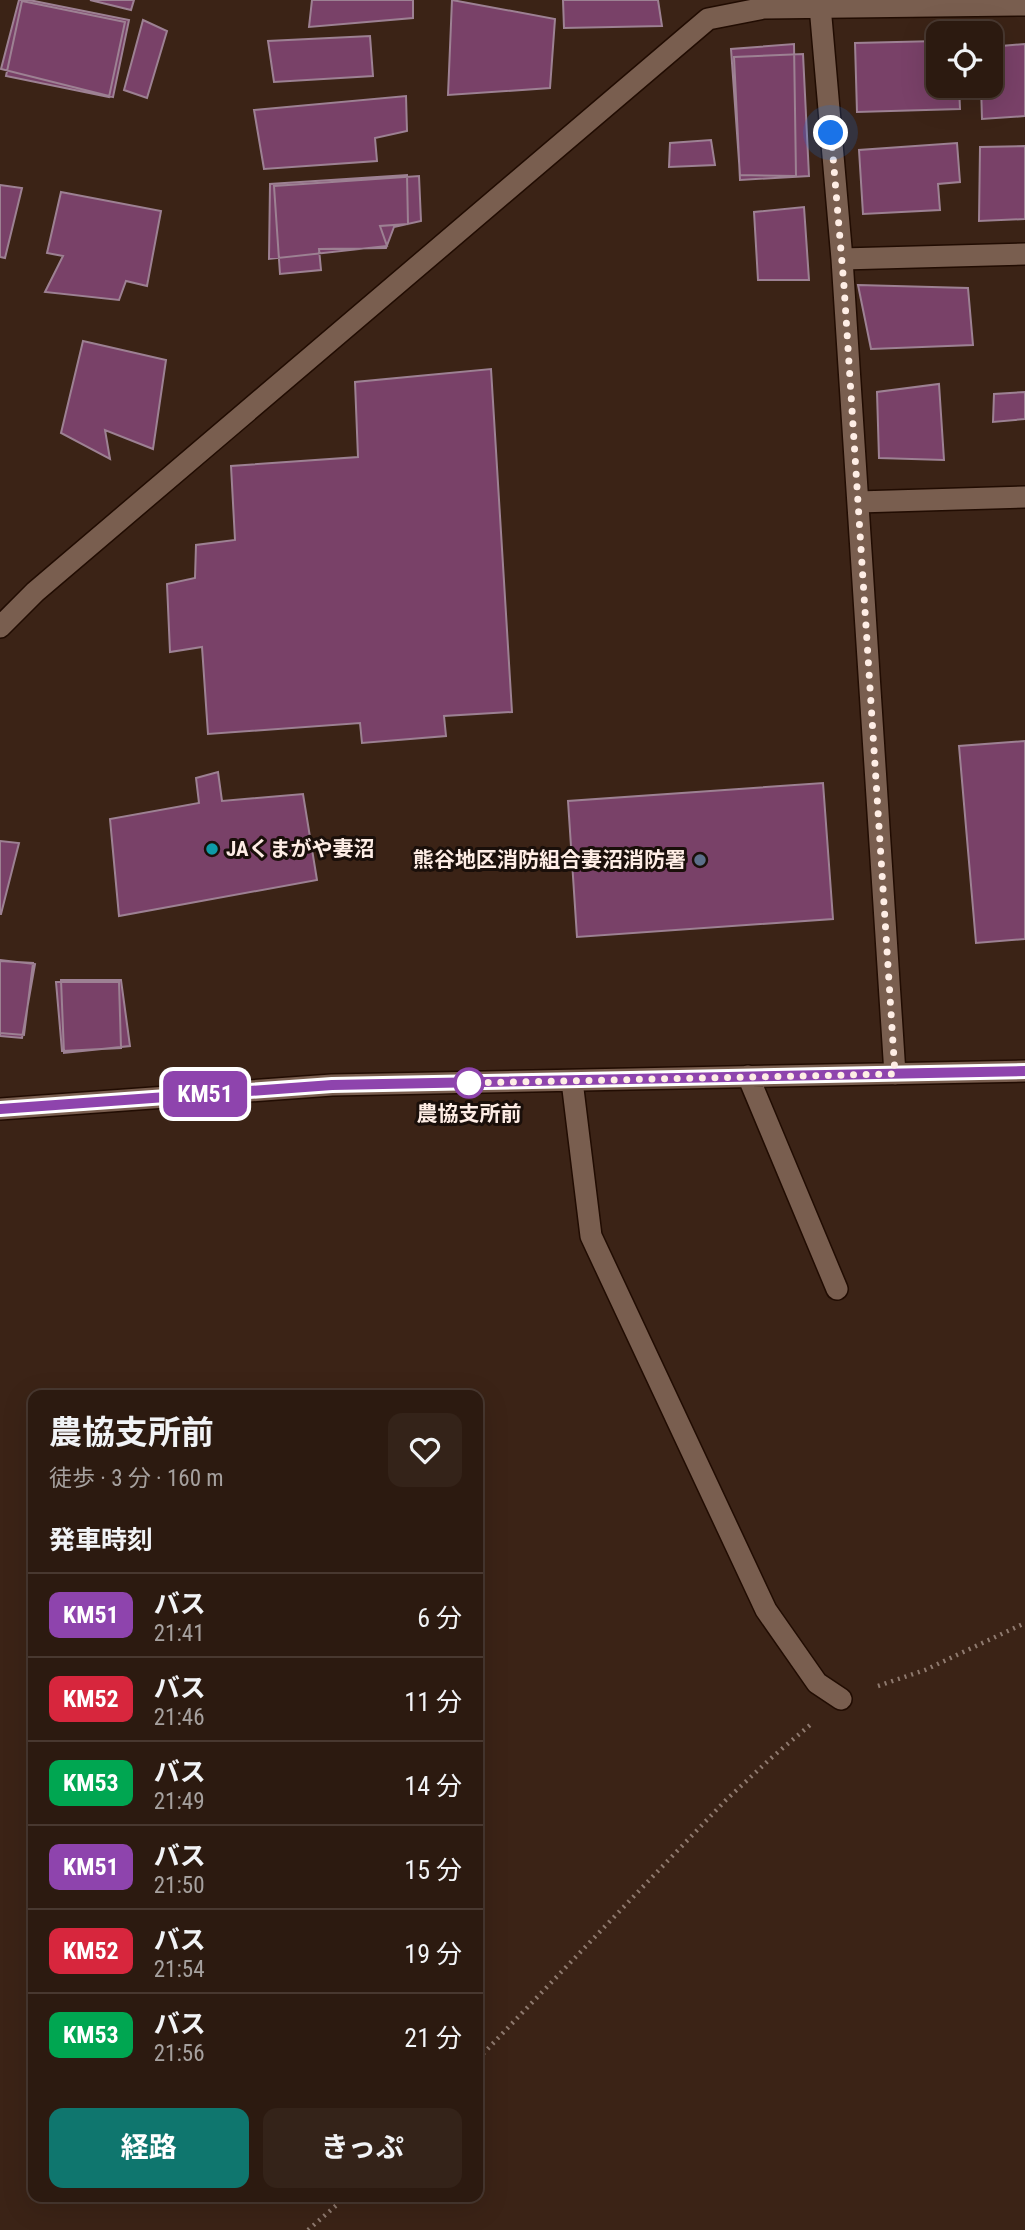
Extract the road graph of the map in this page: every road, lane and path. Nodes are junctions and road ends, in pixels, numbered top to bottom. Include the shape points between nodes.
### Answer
1 (1025, 5) edge
2 (820, 6) junction
3 (1025, 254) edge
4 (842, 259) junction
5 (1025, 497) edge
6 (858, 502) junction
7 (0, 627) edge
8 (1025, 1071) edge
9 (895, 1074) junction
10 (748, 1076) junction
11 (572, 1081) junction
12 (0, 1109) edge
13 (837, 1289) dead end
14 (1025, 1623) edge
15 (841, 1699) junction
16 (483, 2054) edge
17 (340, 2202) edge
18 (308, 2230) edge

1 - 2 street
2 - 4 street
2 - 7 street via 764,8 708,19 35,592
3 - 4 street
4 - 6 street
5 - 6 street
6 - 9 street
8 - 9 street
9 - 10 street
10 - 11 street
10 - 13 street
11 - 12 street via 332,1085
11 - 15 street via 590,1236 766,1610 817,1683
14 - 15 path via 925,1670
15 - 16 path via 726,1800
17 - 18 path

